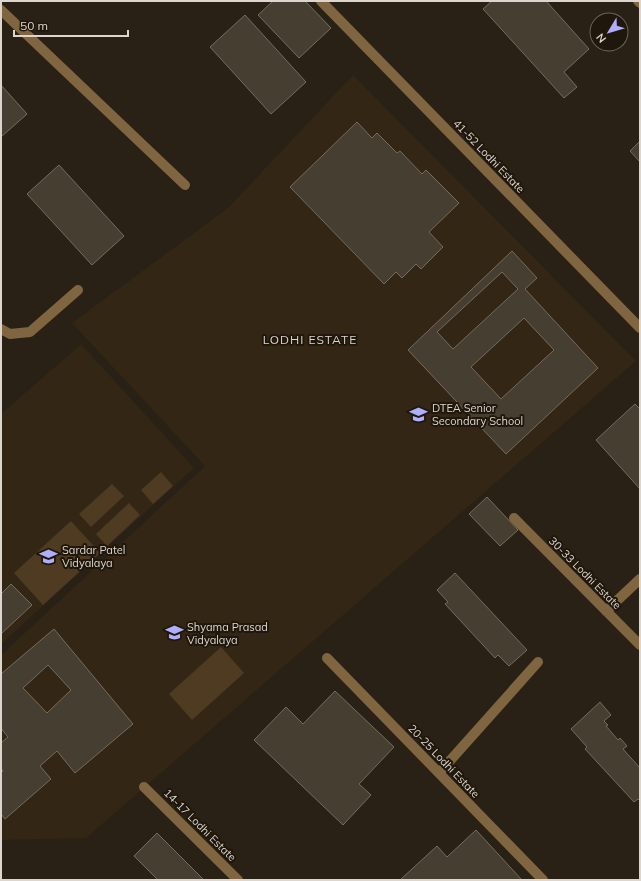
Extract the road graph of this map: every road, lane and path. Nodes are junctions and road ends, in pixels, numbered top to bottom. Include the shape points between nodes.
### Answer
1 (321, 1) edge
2 (1, 10) edge
3 (185, 185) dead end
4 (78, 290) dead end
5 (640, 328) edge
6 (1, 329) edge
7 (514, 518) dead end
8 (640, 579) edge
9 (606, 611) junction
10 (640, 645) edge
11 (328, 658) dead end
12 (538, 662) dead end
13 (439, 772) junction
14 (144, 787) dead end
15 (238, 880) edge
16 (543, 880) edge

1 - 5 street, 41-52 Lodhi Estate
2 - 3 street
4 - 6 street via 30,332 10,334
7 - 9 street, 30-33 Lodhi Estate
8 - 9 street
9 - 10 street, 30-33 Lodhi Estate
11 - 13 street, 20-25 Lodhi Estate
12 - 13 street
13 - 16 street, 20-25 Lodhi Estate
14 - 15 street, 14-17 Lodhi Estate

